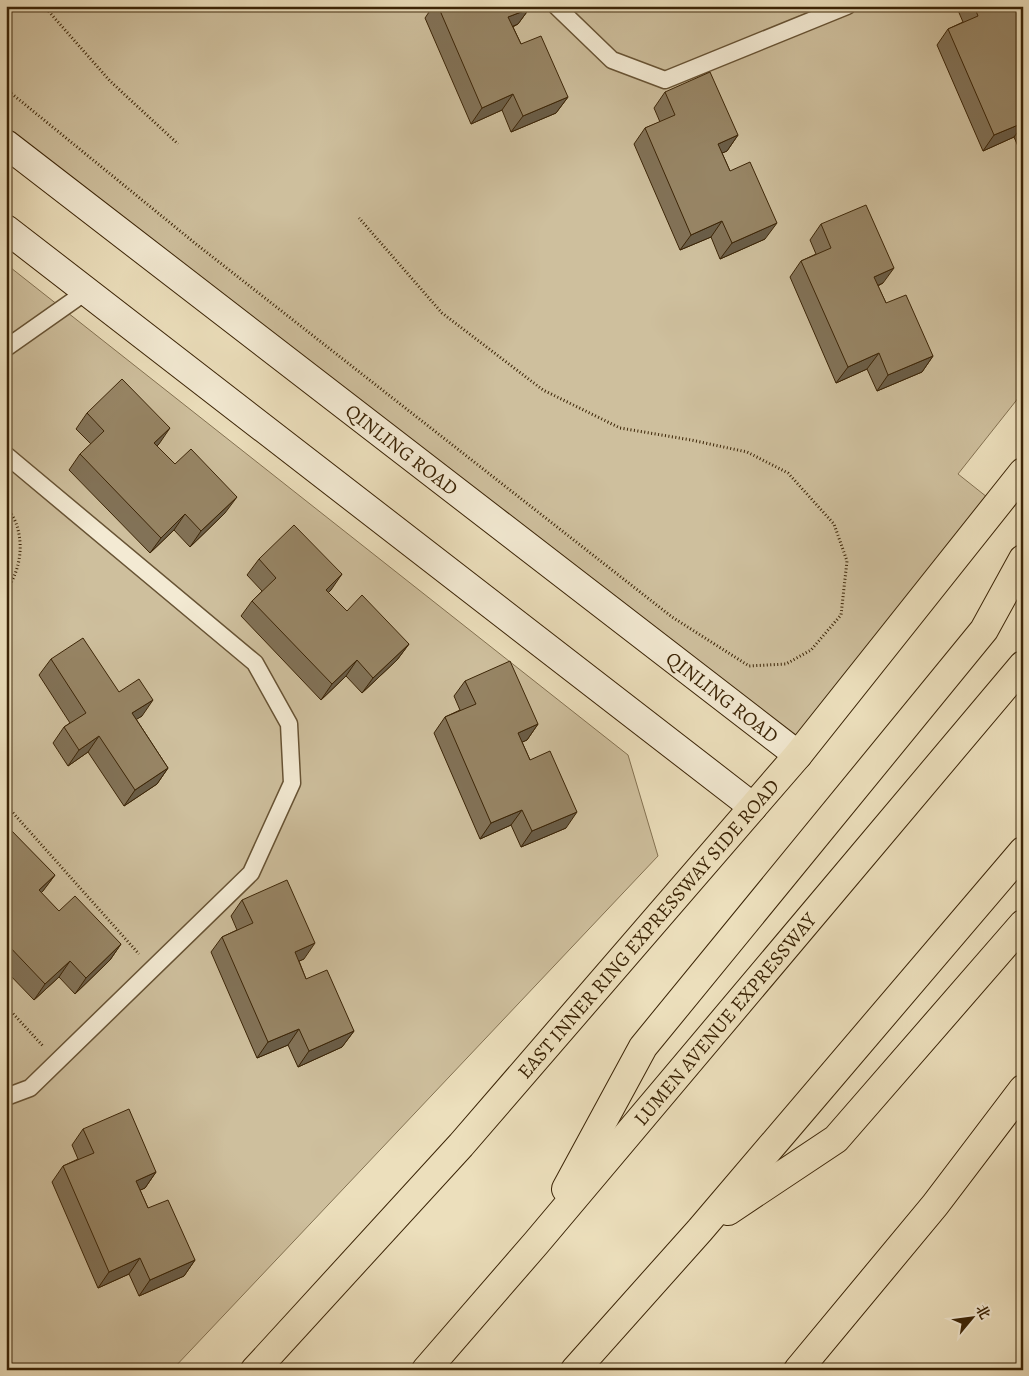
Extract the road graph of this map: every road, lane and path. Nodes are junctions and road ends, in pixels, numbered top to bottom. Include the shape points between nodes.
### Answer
1 (44, 6) edge
2 (556, 6) edge
3 (847, 6) edge
4 (6, 88) edge
5 (6, 144) edge
6 (178, 144) dead end
7 (358, 218) dead end
8 (6, 229) edge
9 (87, 291) junction
10 (6, 348) edge
11 (6, 455) edge
12 (1023, 472) edge
13 (6, 505) edge
14 (1023, 559) edge
15 (6, 591) edge
16 (1023, 666) edge
17 (798, 755) junction
18 (6, 805) edge
19 (753, 808) junction
20 (1023, 851) edge
21 (1023, 924) edge
22 (152, 969) junction
23 (6, 1006) edge
24 (58, 1062) junction
25 (1023, 1089) edge
26 (6, 1098) edge
27 (700, 1230) junction
28 (537, 1242) junction
29 (255, 1370) edge
30 (426, 1370) edge
31 (575, 1370) edge
32 (798, 1370) edge

1 - 6 path via 110,81
2 - 3 lane via 612,60 665,80
4 - 7 path via 196,244 672,617 749,666 786,664 811,650 841,615 847,561 834,524 788,473 746,452 620,428 543,390 442,312
5 - 17 street, QINLING ROAD
8 - 9 street
9 - 10 lane
9 - 19 street
11 - 22 lane via 255,663 288,724 292,784 251,873
12 - 17 main road, EAST INNER RING EXPRESSWAY SIDE ROAD
13 - 15 path via 17,525 21,548 18,570
14 - 28 main road via 984,630 644,1047
16 - 28 main road, LUMEN AVENUE EXPRESSWAY
17 - 19 main road, EAST INNER RING EXPRESSWAY SIDE ROAD
18 - 22 path
19 - 29 main road, EAST INNER RING EXPRESSWAY SIDE ROAD via 461,1145
20 - 27 main road
21 - 27 main road via 836,1139
22 - 24 lane
23 - 24 path
24 - 26 lane via 30,1088
25 - 32 main road via 935,1205
27 - 31 main road
28 - 30 main road, LUMEN AVENUE EXPRESSWAY

